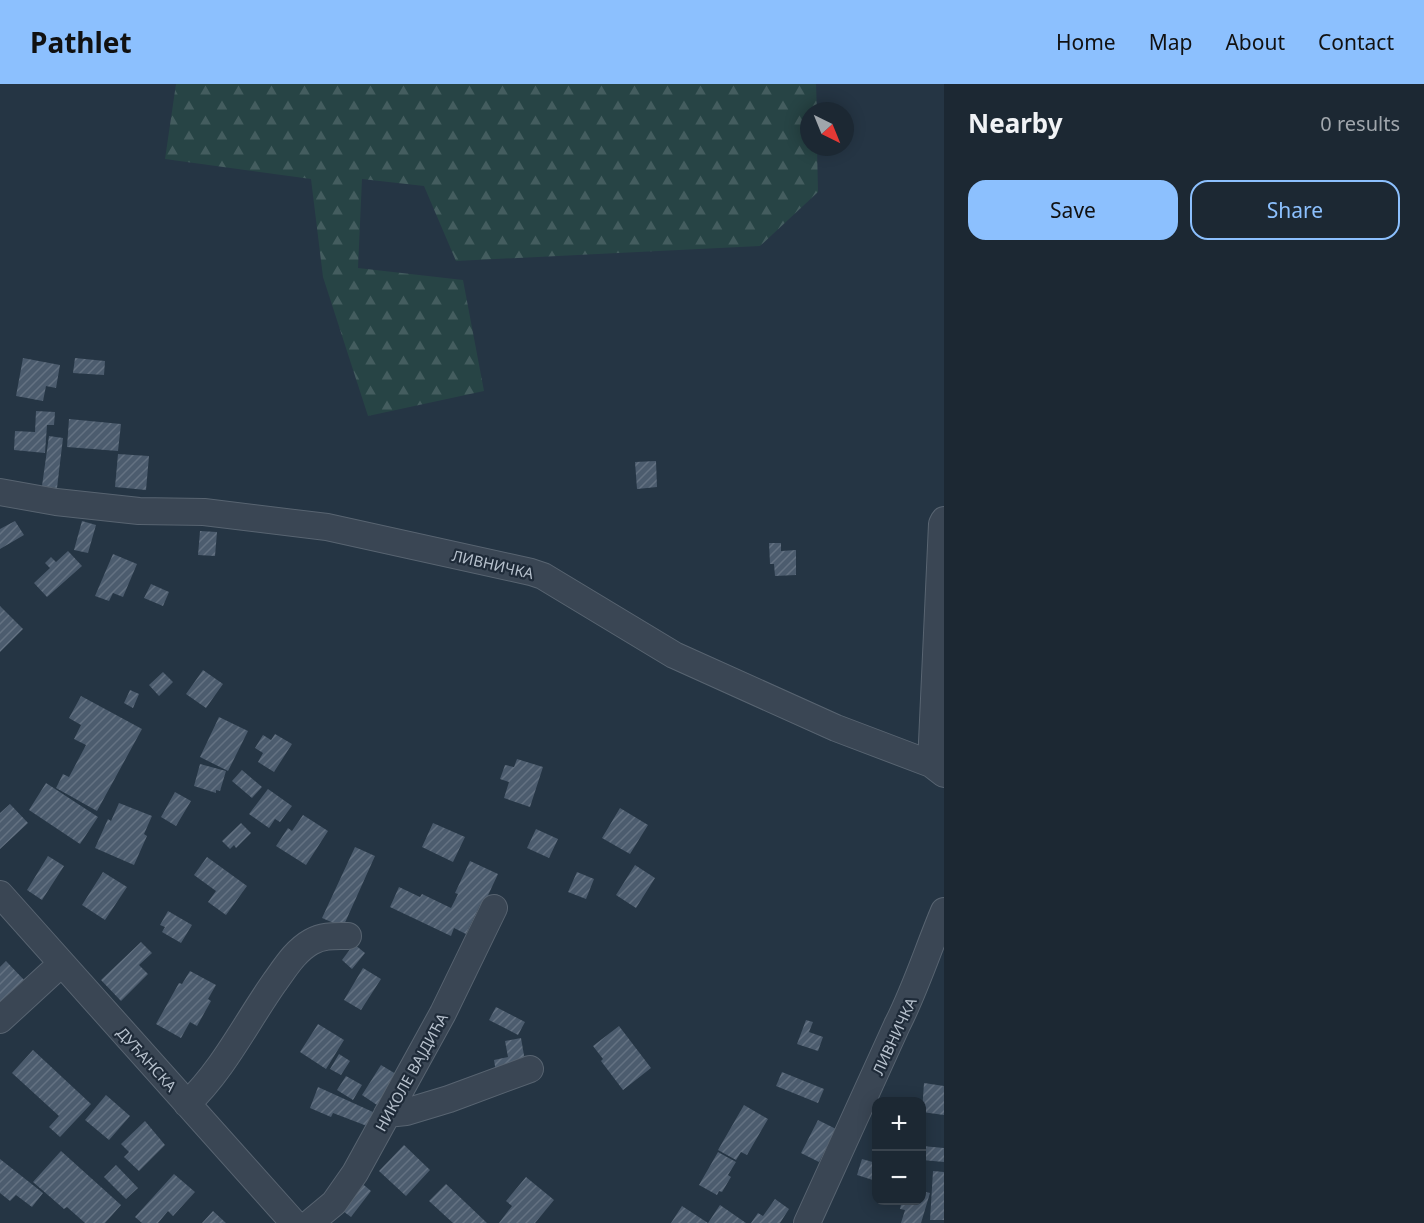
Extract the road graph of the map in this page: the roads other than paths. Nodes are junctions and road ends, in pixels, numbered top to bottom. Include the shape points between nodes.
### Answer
1 (0, 492) edge
2 (944, 520) edge
3 (937, 769) edge
4 (0, 894) edge
5 (494, 908) dead end
6 (944, 911) edge
7 (348, 936) dead end
8 (61, 964) junction
9 (0, 1020) edge
10 (530, 1069) dead end
11 (188, 1104) junction
12 (387, 1114) junction
13 (294, 1223) edge
14 (310, 1223) edge
15 (807, 1223) edge

1 - 3 street, ЛИВНИЧКА via 139,511 204,512 327,527 531,572 674,655
2 - 3 street via 935,640
4 - 8 street, ДУЋАНСКА
5 - 12 street, НИКОЛЕ ВАЈДИЋА via 443,1013
6 - 15 street, ЛИВНИЧКА via 913,994
7 - 11 street via 312,941 296,954 205,1087
8 - 9 street
8 - 11 street, ДУЋАНСКА
10 - 12 street via 406,1112
11 - 13 street, ДУЋАНСКА
12 - 14 street, НИКОЛЕ ВАЈДИЋА via 340,1196

